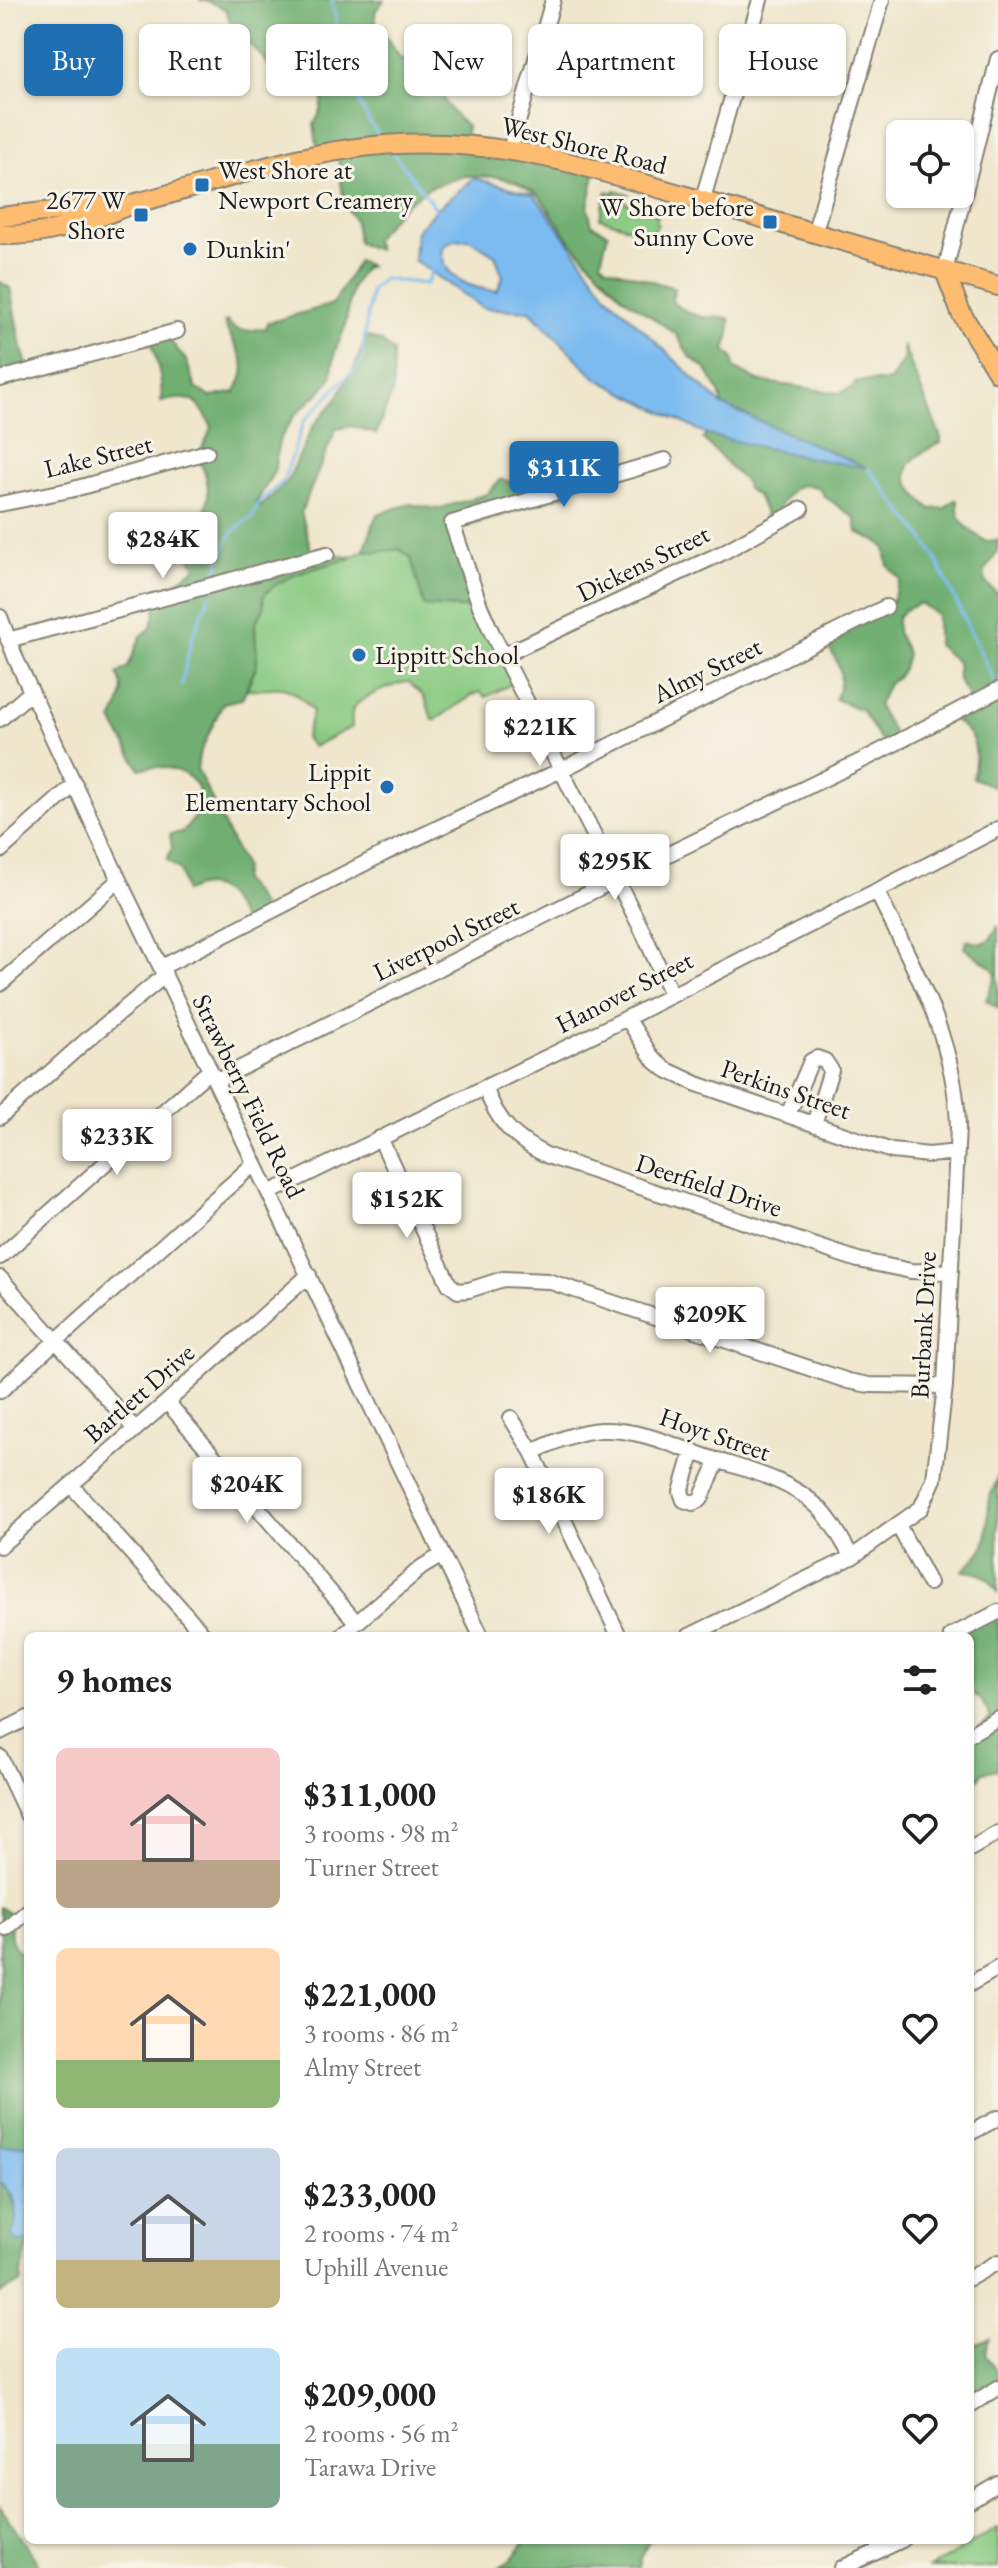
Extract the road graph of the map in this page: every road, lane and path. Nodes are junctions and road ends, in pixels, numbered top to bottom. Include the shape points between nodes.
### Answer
1 (553, 0) edge
2 (760, 0) edge
3 (882, 0) edge
4 (998, 59) edge
5 (510, 150) junction
6 (152, 199) junction
7 (702, 202) junction
8 (0, 217) edge
9 (57, 230) junction
10 (814, 234) junction
11 (0, 235) edge
12 (0, 249) edge
13 (945, 271) junction
14 (998, 286) edge
15 (177, 331) dead end
16 (998, 373) edge
17 (0, 379) edge
18 (207, 452) dead end
19 (665, 460) dead end
20 (0, 504) edge
21 (801, 509) dead end
22 (327, 554) dead end
23 (886, 607) dead end
24 (0, 617) edge
25 (8, 640) junction
26 (504, 655) junction
27 (998, 690) edge
28 (31, 692) junction
29 (0, 719) edge
30 (561, 770) junction
31 (75, 784) junction
32 (998, 829) edge
33 (0, 851) edge
34 (617, 879) junction
35 (119, 880) junction
36 (877, 892) junction
37 (164, 971) junction
38 (0, 984) edge
39 (671, 994) junction
40 (627, 1018) junction
41 (212, 1076) junction
42 (485, 1087) junction
43 (788, 1115) junction
44 (0, 1117) edge
45 (814, 1124) junction
46 (380, 1138) junction
47 (957, 1152) junction
48 (255, 1163) junction
49 (269, 1193) junction
50 (0, 1257) edge
51 (951, 1272) junction
52 (309, 1275) junction
53 (0, 1278) edge
54 (56, 1341) junction
55 (945, 1386) junction
56 (0, 1391) edge
57 (167, 1402) junction
58 (511, 1418) dead end
59 (135, 1429) junction
60 (693, 1451) junction
61 (532, 1452) junction
62 (718, 1460) junction
63 (71, 1485) junction
64 (898, 1525) junction
65 (0, 1546) edge
66 (442, 1555) junction
67 (852, 1557) junction
68 (929, 1583) dead end
69 (998, 1612) edge
70 (356, 1622) junction
71 (201, 1632) edge
72 (345, 1632) edge
73 (479, 1632) edge
74 (617, 1632) edge
75 (697, 1632) edge
76 (959, 1632) edge
77 (998, 1718) edge
78 (24, 1720) edge
79 (0, 1732) edge
80 (974, 1732) edge
81 (0, 1757) edge
82 (24, 1808) edge
83 (998, 1833) edge
84 (974, 1847) edge
85 (24, 1914) edge
86 (7, 1929) dead end
87 (998, 1968) edge
88 (974, 1982) edge
89 (998, 2118) edge
90 (974, 2131) edge
91 (998, 2262) edge
92 (974, 2276) edge
93 (998, 2388) edge
94 (974, 2403) edge
95 (998, 2483) edge
96 (974, 2498) edge
97 (893, 2544) edge
98 (842, 2568) edge

1 - 5 street
2 - 7 street
3 - 10 street
4 - 13 street
5 - 6 main road, West Shore Road via 384,145 351,149
5 - 7 main road, West Shore Road
6 - 8 main road, West Shore Road
6 - 9 main road, West Shore Road
7 - 10 main road, West Shore Road
9 - 11 main road, West Shore Road
9 - 12 main road
10 - 13 main road, West Shore Road
13 - 14 main road, West Shore Road
13 - 16 main road via 961,313
15 - 17 street
18 - 20 street, Lake Street
19 - 26 street via 452,523 480,606
21 - 26 street, Dickens Street via 720,554
22 - 25 street
23 - 30 street, Almy Street
24 - 25 street, Strawberry Field Road
25 - 28 street, Strawberry Field Road
26 - 30 street
27 - 34 street, Liverpool Street
28 - 29 street
28 - 31 street, Strawberry Field Road
30 - 34 street
30 - 37 street, Almy Street via 371,860
31 - 33 street
31 - 35 street, Strawberry Field Road
32 - 36 street, Hanover Street
34 - 39 street
34 - 41 street, Liverpool Street
35 - 37 street, Strawberry Field Road
35 - 38 street
36 - 39 street, Hanover Street
36 - 47 street, Burbank Drive via 946,1043 957,1099
37 - 41 street, Strawberry Field Road
37 - 44 street, Almy Street
39 - 40 street, Hanover Street
40 - 42 street, Hanover Street
40 - 43 street, Perkins Street via 650,1056 665,1069
41 - 48 street, Strawberry Field Road
41 - 50 street, Liverpool Street
42 - 46 street, Hanover Street
42 - 51 street, Deerfield Drive via 515,1137 548,1156 858,1260 891,1269
43 - 45 street, Perkins Street
43 - 45 street via 817,1058 831,1070
45 - 47 street, Perkins Street via 905,1154
46 - 49 street, Hanover Street
46 - 55 street via 449,1284 458,1291 503,1279 548,1281 848,1381
47 - 51 street, Burbank Drive
48 - 49 street, Strawberry Field Road
48 - 54 street
49 - 52 street, Strawberry Field Road
51 - 55 street, Burbank Drive
52 - 57 street, Bartlett Drive
52 - 66 street, Strawberry Field Road
53 - 54 street
54 - 56 street
54 - 59 street
55 - 64 street, Burbank Drive via 934,1479 921,1508
57 - 59 street, Bartlett Drive
57 - 70 street
58 - 61 street
59 - 63 street, Bartlett Drive
60 - 61 street, Hoyt Street via 634,1432 602,1430 572,1435
60 - 62 street, Hoyt Street
60 - 62 street via 681,1492 688,1502 701,1499
61 - 74 street
62 - 67 street, Hoyt Street via 803,1495 822,1511
63 - 65 street, Bartlett Drive
63 - 71 street
64 - 67 street, Burbank Drive
64 - 68 street
66 - 70 street
66 - 73 street, Strawberry Field Road
67 - 75 street, Burbank Drive
69 - 76 street
70 - 72 street
77 - 80 street
78 - 79 street
81 - 82 street
83 - 84 street
85 - 86 street
87 - 88 street
89 - 90 street
91 - 92 street
93 - 94 street
95 - 96 street
97 - 98 street

